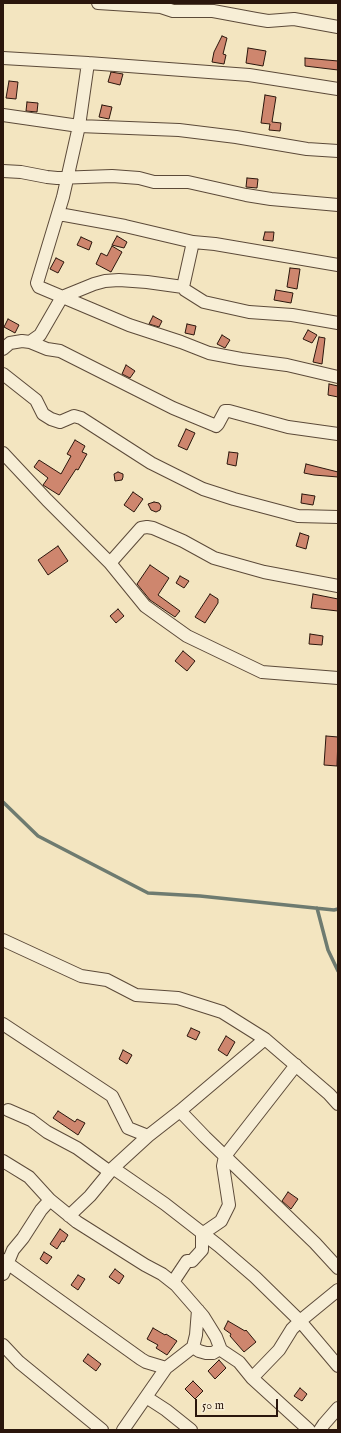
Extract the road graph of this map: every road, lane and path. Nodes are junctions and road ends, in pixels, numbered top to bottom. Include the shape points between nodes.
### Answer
1 (98, 3) edge
2 (338, 27) edge
3 (3, 58) edge
4 (88, 63) junction
5 (338, 89) edge
6 (3, 115) edge
7 (78, 126) junction
8 (338, 151) edge
9 (4, 172) edge
10 (67, 178) junction
11 (338, 205) edge
12 (59, 214) junction
13 (193, 242) junction
14 (338, 265) edge
15 (183, 287) junction
16 (62, 297) junction
17 (338, 323) edge
18 (30, 342) junction
19 (3, 349) edge
20 (3, 374) edge
21 (338, 377) edge
22 (338, 434) edge
23 (3, 453) edge
24 (338, 517) edge
25 (110, 563) junction
26 (338, 586) edge
27 (338, 678) edge
28 (3, 940) edge
29 (3, 1024) edge
30 (265, 1039) junction
31 (296, 1065) junction
32 (338, 1104) edge
33 (8, 1110) dead end
34 (180, 1111) junction
35 (148, 1136) junction
36 (225, 1156) junction
37 (3, 1161) edge
38 (112, 1170) junction
39 (50, 1200) junction
40 (69, 1216) junction
41 (202, 1234) junction
42 (4, 1266) edge
43 (338, 1268) edge
44 (172, 1282) junction
45 (338, 1290) edge
46 (198, 1310) junction
47 (300, 1321) junction
48 (3, 1345) edge
49 (193, 1347) junction
50 (221, 1350) junction
51 (338, 1366) edge
52 (166, 1368) junction
53 (252, 1378) junction
54 (146, 1397) junction
55 (338, 1408) edge
56 (102, 1430) edge
57 (123, 1430) edge
58 (191, 1430) edge
59 (309, 1430) edge
60 (320, 1430) edge

1 - 2 street via 161,7 173,11 213,11 268,20 294,19
3 - 4 street
4 - 5 street via 249,75
4 - 7 street
6 - 7 street
7 - 8 street via 179,130 307,149
7 - 10 street
9 - 10 street
10 - 11 street via 112,176 154,182 188,182 270,199
10 - 12 street
12 - 13 street
12 - 16 street via 37,283 39,287
13 - 14 street
13 - 15 street
15 - 16 street via 147,282 105,281
15 - 17 street via 204,302 249,312 292,315
16 - 18 street via 40,335
16 - 21 street via 209,353 287,365
18 - 19 street via 10,343
18 - 22 street via 46,349 60,351 216,426 225,411 228,411 288,427
20 - 24 street via 36,400 43,414 60,422 74,416 81,418 151,462 203,489 298,516
23 - 25 street
25 - 26 street via 141,528 147,527 183,541 214,558 264,572
25 - 27 street via 145,606 187,636 262,672
28 - 30 street via 81,976 107,980 136,994 178,998 222,1012
29 - 35 street via 112,1096 128,1128
30 - 31 street
30 - 34 street
31 - 32 street
31 - 36 street
33 - 38 street via 31,1120
34 - 35 street
34 - 36 street
35 - 38 street
36 - 41 street via 222,1166 229,1205 221,1221
36 - 43 street
37 - 39 street via 29,1177
38 - 40 street
38 - 41 street via 154,1196
39 - 40 street
39 - 42 street
40 - 44 street
41 - 44 street via 202,1250 192,1261 187,1261
41 - 47 street via 255,1277
42 - 52 street via 67,1305 141,1359
44 - 46 street
45 - 47 street
46 - 49 street
46 - 50 street via 216,1337
47 - 51 street
47 - 53 street via 279,1350
48 - 56 street via 19,1362
49 - 50 street via 206,1353
49 - 52 street
50 - 53 street via 239,1362
52 - 54 street
53 - 59 street
54 - 57 street
54 - 58 street
55 - 60 street

